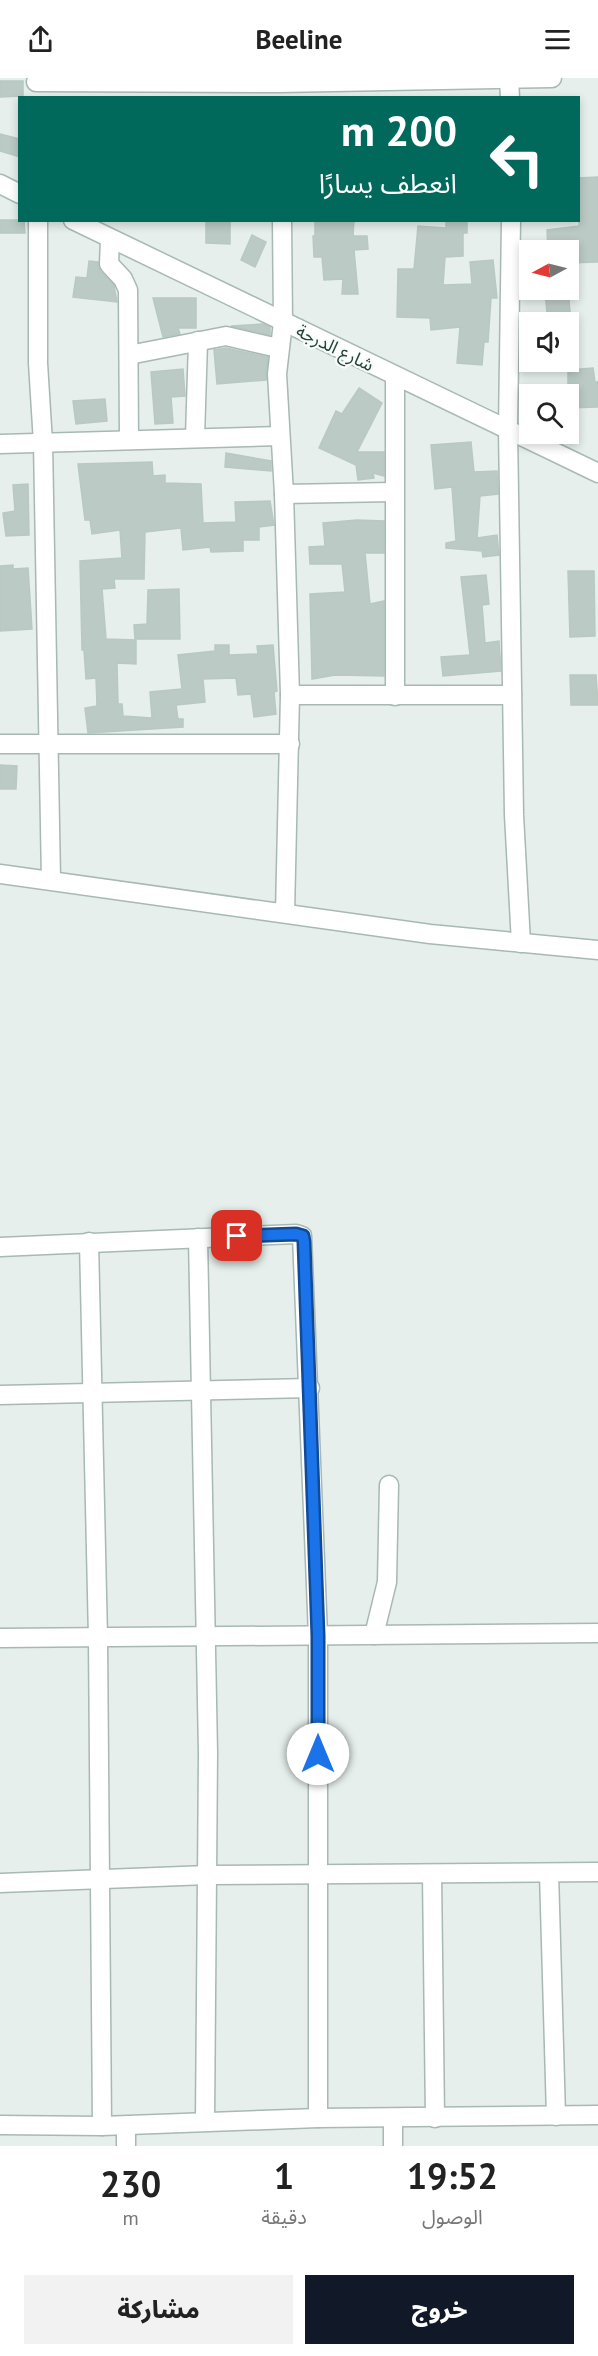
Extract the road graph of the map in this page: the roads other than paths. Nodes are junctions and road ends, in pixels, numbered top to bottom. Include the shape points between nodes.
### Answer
1 (509, 78) edge
2 (552, 78) edge
3 (36, 86) edge
4 (280, 86) edge
5 (510, 96) edge
6 (0, 184) edge
7 (18, 193) edge
8 (38, 222) edge
9 (77, 222) edge
10 (282, 222) edge
11 (511, 222) edge
12 (110, 239) junction
13 (283, 322) junction
14 (198, 341) junction
15 (278, 348) junction
16 (129, 355) junction
17 (395, 377) junction
18 (508, 429) junction
19 (195, 436) junction
20 (279, 436) junction
21 (129, 439) junction
22 (43, 443) junction
23 (0, 444) edge
24 (598, 473) edge
25 (393, 492) junction
26 (284, 494) junction
27 (290, 695) junction
28 (512, 695) junction
29 (396, 696) junction
30 (0, 744) edge
31 (49, 744) junction
32 (290, 744) junction
33 (0, 874) edge
34 (51, 880) junction
35 (285, 913) junction
36 (521, 943) junction
37 (598, 950) edge
38 (198, 1238) junction
39 (89, 1242) junction
40 (0, 1247) edge
41 (310, 1388) junction
42 (202, 1389) junction
43 (93, 1393) junction
44 (0, 1395) edge
45 (389, 1485) dead end
46 (598, 1633) edge
47 (374, 1635) junction
48 (206, 1636) junction
49 (318, 1636) junction
50 (0, 1638) edge
51 (98, 1638) junction
52 (598, 1872) edge
53 (549, 1873) junction
54 (432, 1874) junction
55 (208, 1875) junction
56 (317, 1875) junction
57 (100, 1880) junction
58 (0, 1883) edge
59 (598, 2115) edge
60 (556, 2116) junction
61 (318, 2118) junction
62 (435, 2118) junction
63 (393, 2119) junction
64 (205, 2121) junction
65 (0, 2125) edge
66 (102, 2126) junction
67 (126, 2126) junction
68 (126, 2146) edge
69 (393, 2146) edge

1 - 2 street
1 - 4 street
1 - 5 street
3 - 4 street
6 - 7 street
8 - 22 street via 38,363
9 - 12 street, شارع الدرجة
10 - 13 street
11 - 18 street
12 - 13 street, شارع الدرجة
12 - 16 street via 109,264 128,290
13 - 15 street
13 - 17 street, شارع الدرجة
14 - 15 street via 237,336
14 - 16 street
14 - 19 street
15 - 20 street
16 - 21 street
17 - 18 street, شارع الدرجة
17 - 25 street
18 - 24 street, شارع الدرجة
18 - 28 street
19 - 20 street
19 - 21 street
20 - 26 street
21 - 22 street
22 - 23 street
22 - 31 street
25 - 26 street
25 - 29 street
26 - 27 street
27 - 29 street
27 - 32 street
28 - 29 street
28 - 36 street
30 - 31 street
31 - 32 street
31 - 34 street
32 - 35 street
33 - 34 street
34 - 35 street
35 - 36 street
36 - 37 street
38 - 39 street
38 - 41 street via 303,1236
38 - 42 street
39 - 40 street
39 - 43 street
41 - 42 street
41 - 49 street
42 - 43 street
42 - 48 street
43 - 44 street
43 - 51 street
45 - 47 street via 387,1582
46 - 47 street
47 - 49 street
48 - 49 street
48 - 51 street
48 - 55 street
49 - 56 street
50 - 51 street
51 - 57 street
52 - 53 street
53 - 54 street
53 - 60 street
54 - 56 street
54 - 62 street
55 - 56 street
55 - 57 street
55 - 64 street
56 - 61 street
57 - 58 street
57 - 66 street
59 - 60 street
60 - 62 street
61 - 63 street
61 - 64 street
62 - 63 street
63 - 69 street
64 - 67 street
65 - 66 street
66 - 67 street
67 - 68 street

